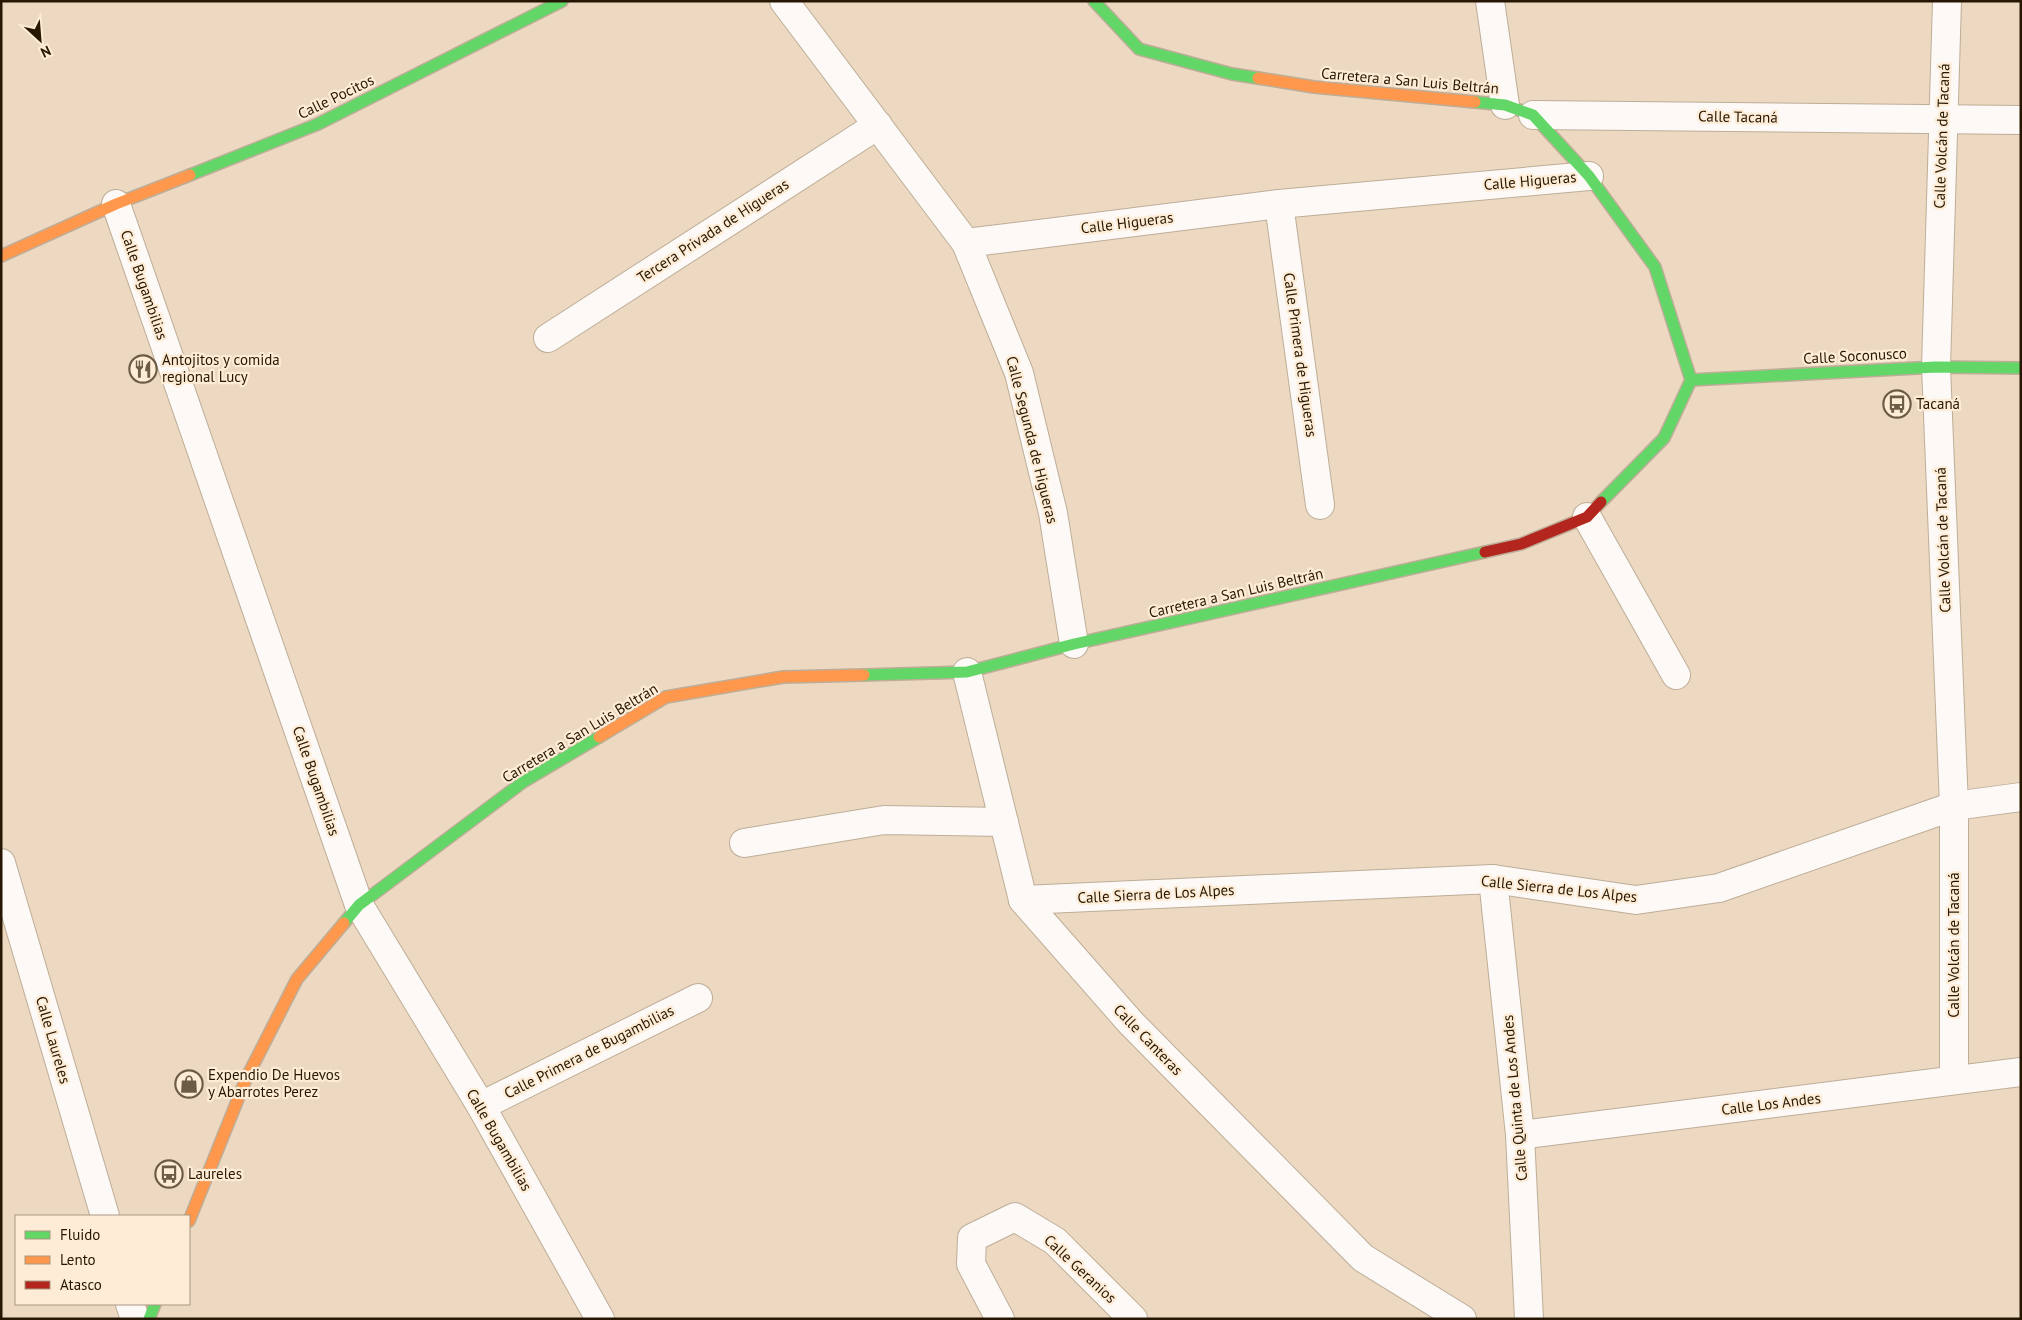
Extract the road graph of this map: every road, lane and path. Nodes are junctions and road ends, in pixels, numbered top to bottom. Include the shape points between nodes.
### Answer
1 (562, 1) edge
2 (784, 1) edge
3 (1094, 1) edge
4 (1490, 1) edge
5 (1947, 1) edge
6 (1505, 104) junction
7 (1533, 115) junction
8 (1942, 119) junction
9 (2021, 120) edge
10 (878, 125) junction
11 (1589, 176) junction
12 (116, 204) junction
13 (1279, 204) junction
14 (966, 243) junction
15 (1, 256) edge
16 (548, 338) dead end
17 (1936, 367) junction
18 (2021, 368) edge
19 (1691, 380) junction
20 (1320, 505) dead end
21 (1587, 517) junction
22 (1074, 644) junction
23 (967, 672) junction
24 (1676, 675) dead end
25 (2021, 797) edge
26 (1954, 806) junction
27 (1004, 822) junction
28 (744, 843) dead end
29 (1, 863) edge
30 (1493, 879) junction
31 (1023, 900) junction
32 (359, 906) junction
33 (12, 939) edge
34 (698, 998) dead end
35 (2021, 1072) edge
36 (1954, 1080) junction
37 (481, 1106) junction
38 (1520, 1135) junction
39 (105, 1215) edge
40 (190, 1219) edge
41 (130, 1305) edge
42 (155, 1305) edge
43 (135, 1319) edge
44 (149, 1319) edge
45 (600, 1319) edge
46 (1000, 1319) edge
47 (1132, 1319) edge
48 (1462, 1319) edge
49 (1529, 1319) edge

1 - 12 street, Calle Pocitos via 318,124
2 - 10 street
3 - 6 street, Carretera a San Luis Beltrán via 1139,50 1232,74 1314,87
4 - 6 street
5 - 8 street, Calle Volcán de Tacaná
6 - 7 street, Carretera a San Luis Beltrán
7 - 8 street, Calle Tacaná
7 - 11 street, Carretera a San Luis Beltrán
8 - 9 street, Calle Tacaná
8 - 17 street, Calle Volcán de Tacaná
10 - 14 street
10 - 16 street, Tercera Privada de Higueras
11 - 13 street, Calle Higueras
11 - 19 street, Carretera a San Luis Beltrán via 1655,267
12 - 15 street, Calle Pocitos
12 - 32 street, Calle Bugambilias
13 - 14 street, Calle Higueras
13 - 20 street, Calle Primera de Higueras
14 - 22 street, Calle Segunda de Higueras via 1018,373 1053,513
17 - 18 street, Calle Soconusco
17 - 19 street, Calle Soconusco
17 - 26 street, Calle Volcán de Tacaná
19 - 21 street, Carretera a San Luis Beltrán via 1664,438
21 - 22 street, Carretera a San Luis Beltrán via 1520,544
21 - 24 street
22 - 23 street, Carretera a San Luis Beltrán
23 - 27 street, Calle Canteras
23 - 32 street, Carretera a San Luis Beltrán via 783,677 666,697 523,782
25 - 26 street, Calle Sierra de Los Alpes
26 - 30 street, Calle Sierra de Los Alpes via 1718,888 1636,900
26 - 36 street, Calle Volcán de Tacaná
27 - 28 street via 884,820
27 - 31 street, Calle Canteras
29 - 33 street, Calle Laureles
30 - 31 street, Calle Sierra de Los Alpes
30 - 38 street, Calle Quinta de Los Andes
31 - 48 street, Calle Canteras via 1131,1024 1363,1258
32 - 37 street, Calle Bugambilias
32 - 40 street, Carretera a San Luis Beltrán via 297,979 246,1079
33 - 39 street, Calle Laureles
34 - 37 street, Calle Primera de Bugambilias
35 - 36 street, Calle Los Andes
36 - 38 street, Calle Los Andes
37 - 45 street, Calle Bugambilias
38 - 49 street, Calle Quinta de Los Andes
41 - 43 street
42 - 44 street
46 - 47 street, Calle Geranios via 971,1264 972,1238 1015,1217 1055,1241

